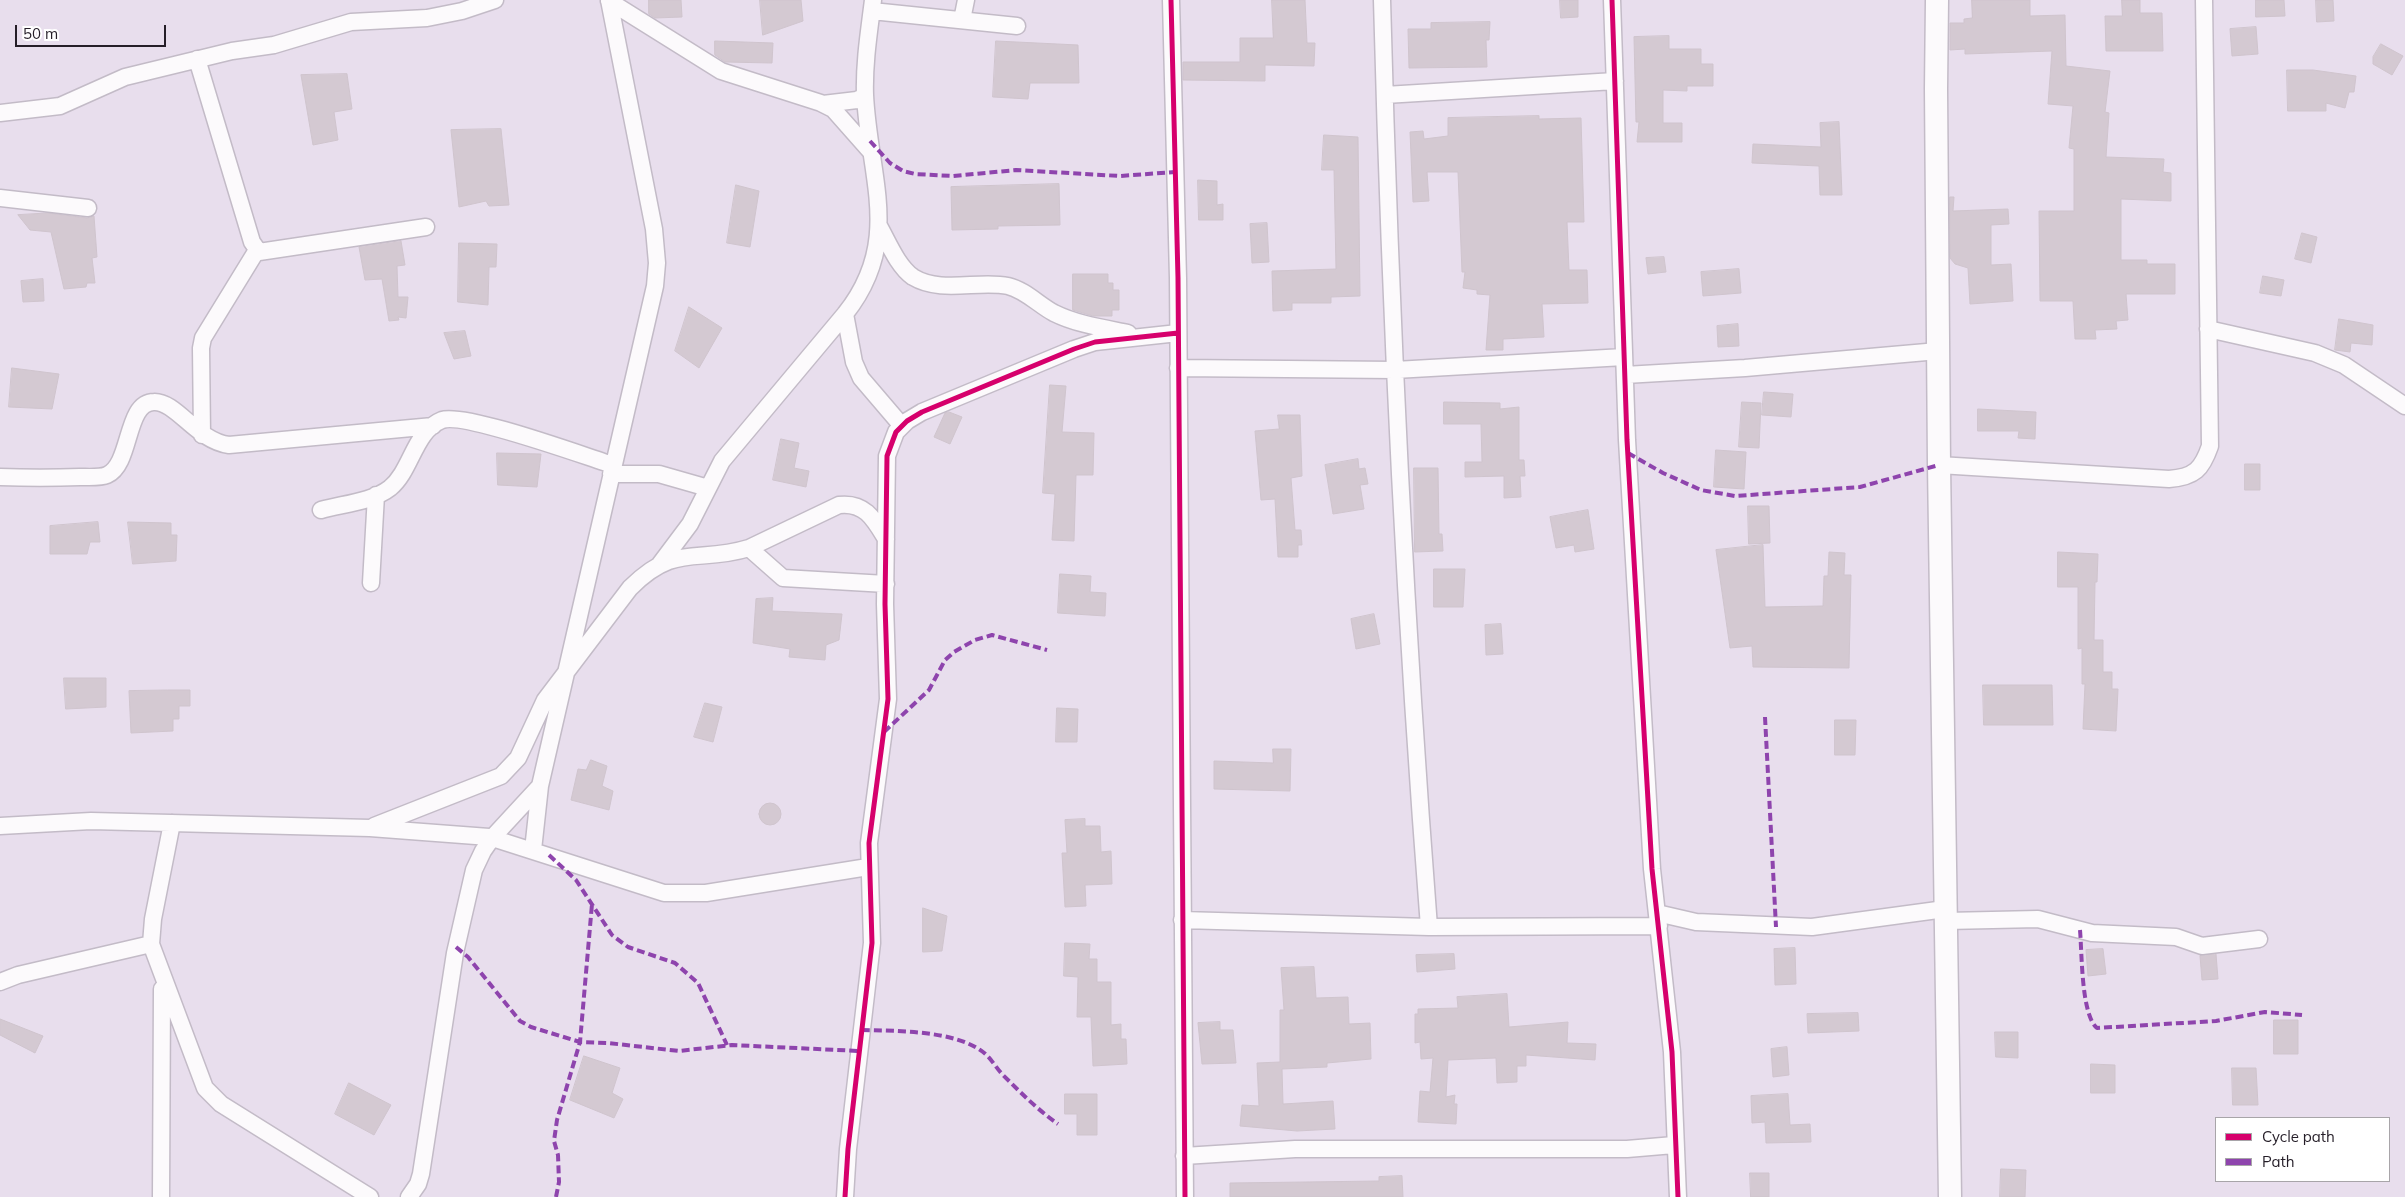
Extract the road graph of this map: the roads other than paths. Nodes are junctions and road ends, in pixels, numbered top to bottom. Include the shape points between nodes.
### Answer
1 (495, 0) edge
2 (609, 0) edge
3 (966, 0) edge
4 (1171, 0) edge
5 (1382, 0) edge
6 (1612, 0) edge
7 (1937, 0) edge
8 (2204, 0) edge
9 (872, 5) edge
10 (962, 20) junction
11 (1017, 26) dead end
12 (197, 59) junction
13 (1615, 81) junction
14 (1385, 95) junction
15 (865, 96) junction
16 (823, 104) junction
17 (0, 113) edge
18 (871, 152) junction
19 (0, 198) edge
20 (88, 208) dead end
21 (879, 226) junction
22 (426, 227) dead end
23 (257, 250) junction
24 (845, 314) junction
25 (2208, 329) junction
26 (1178, 333) junction
27 (1142, 336) junction
28 (1938, 351) junction
29 (1624, 357) junction
30 (1178, 368) junction
31 (1395, 370) junction
32 (1625, 375) junction
33 (2405, 406) edge
34 (433, 426) junction
35 (902, 426) junction
36 (202, 435) junction
37 (1940, 465) junction
38 (612, 470) junction
39 (0, 477) edge
40 (708, 488) junction
41 (376, 495) junction
42 (321, 510) dead end
43 (886, 539) junction
44 (749, 548) junction
45 (660, 564) junction
46 (371, 583) dead end
47 (886, 584) junction
48 (566, 672) junction
49 (540, 786) junction
50 (172, 823) junction
51 (0, 826) edge
52 (370, 828) junction
53 (492, 838) junction
54 (533, 850) junction
55 (868, 867) junction
56 (1945, 915) junction
57 (1658, 919) junction
58 (1182, 920) junction
59 (1429, 927) junction
60 (2258, 939) dead end
61 (151, 944) junction
62 (162, 978) junction
63 (0, 982) edge
64 (1674, 1146) junction
65 (1184, 1156) junction
66 (161, 1197) edge
67 (370, 1197) edge
68 (409, 1197) edge
69 (845, 1197) edge
70 (1185, 1197) edge
71 (1678, 1197) edge
72 (1950, 1197) edge

1 - 12 street via 427,18 352,22 274,45
2 - 16 street via 721,71
2 - 38 street via 652,220 657,263 655,286
3 - 10 street
4 - 26 street
5 - 14 street
6 - 13 street
7 - 28 main road
8 - 25 street
9 - 10 street
9 - 15 street via 865,63
10 - 11 street
12 - 17 street via 120,78 60,106
12 - 23 street
13 - 14 street
13 - 29 street
14 - 31 street
15 - 16 street
15 - 18 street
16 - 18 street via 833,109
18 - 21 street
19 - 20 street
21 - 24 street via 870,274 861,294
21 - 27 street via 904,268 914,277 939,285 994,284 1011,287 1072,321
22 - 23 street via 264,252
23 - 36 street via 203,338
24 - 35 street via 854,362 862,378
24 - 40 street via 722,461
25 - 33 street via 2315,353 2378,385
25 - 37 street via 2210,446 2205,461 2184,478 2170,480
26 - 27 street
26 - 30 street
27 - 35 street via 1095,342 1074,349 944,401
28 - 32 street
28 - 37 main road
29 - 31 street
29 - 32 street
30 - 31 street
30 - 58 street
31 - 59 street via 1412,714
32 - 57 street via 1652,869
34 - 36 street via 229,445 218,444
34 - 38 street via 451,418 464,419
34 - 41 street via 426,432 397,482
35 - 43 street via 891,440 887,456
36 - 39 street via 176,412 159,402 152,402 140,409 119,465 107,475 34,479
37 - 56 main road
38 - 40 street via 659,474
38 - 48 street
40 - 45 street via 690,524
41 - 42 street
41 - 46 street
43 - 44 street via 868,512 850,504 840,505
43 - 47 street
44 - 45 street via 680,556
44 - 47 street via 783,578
45 - 48 street via 630,588
47 - 55 street via 888,699 871,820
48 - 49 street
48 - 52 street via 544,700 518,758 509,770
49 - 53 street
49 - 54 street
50 - 51 street
50 - 52 street
50 - 61 street
52 - 53 street
53 - 54 street
53 - 68 street via 474,870 465,903 421,1174
54 - 55 street via 664,893 683,894
55 - 69 street via 872,943
56 - 57 street via 1812,926
56 - 60 street via 2038,919 2092,933 2176,937 2209,946
56 - 72 main road
57 - 59 street
57 - 64 street via 1672,1052
58 - 59 street
58 - 65 street
61 - 62 street
61 - 63 street
62 - 66 street
62 - 67 street via 199,1077 212,1097
64 - 65 street via 1275,1150
64 - 71 street
65 - 70 street

